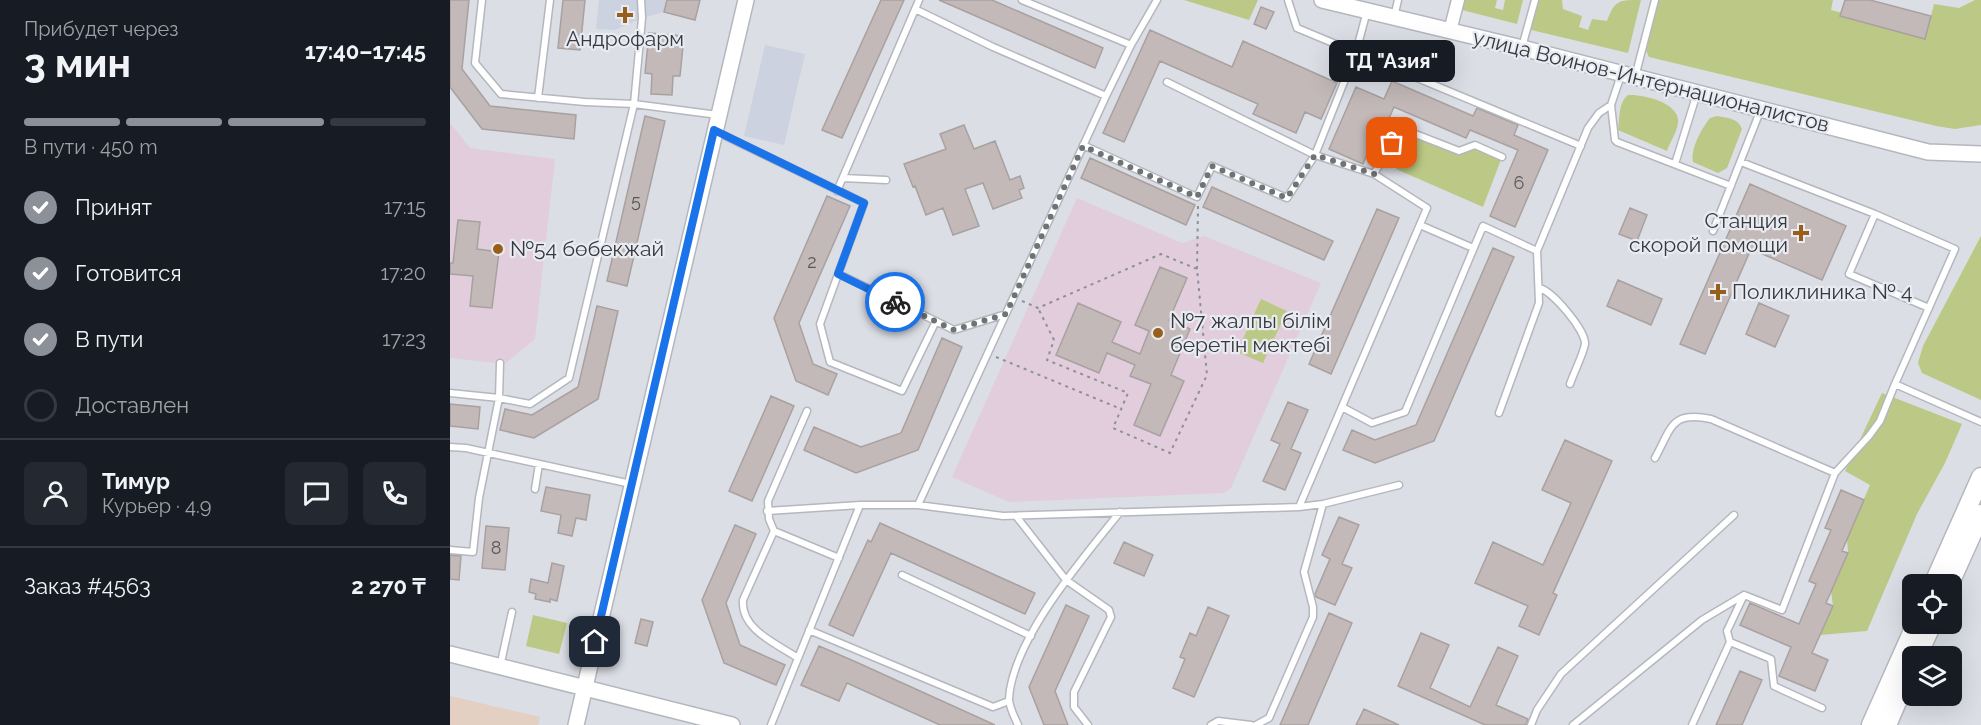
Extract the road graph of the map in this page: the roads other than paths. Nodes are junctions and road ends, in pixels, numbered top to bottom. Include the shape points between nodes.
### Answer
1 (482, 0) edge
2 (550, 0) edge
3 (641, 0) edge
4 (746, 0) edge
5 (919, 0) edge
6 (1022, 0) edge
7 (1157, 0) edge
8 (1288, 0) edge
9 (1322, 0) edge
10 (1398, 0) edge
11 (1458, 0) edge
12 (1535, 0) edge
13 (1655, 0) edge
14 (915, 9) junction
15 (1367, 11) junction
16 (1394, 17) junction
17 (1450, 31) junction
18 (1131, 45) junction
19 (1522, 48) junction
20 (1356, 52) junction
21 (1628, 76) junction
22 (1167, 82) dead end
23 (1697, 93) junction
24 (1106, 96) junction
25 (538, 98) junction
26 (634, 104) junction
27 (1611, 105) junction
28 (1761, 109) junction
29 (718, 115) junction
30 (714, 130) junction
31 (1083, 146) junction
32 (1581, 146) junction
33 (1981, 154) edge
34 (1315, 155) junction
35 (1502, 157) dead end
36 (1741, 162) junction
37 (1675, 164) junction
38 (1374, 174) junction
39 (843, 178) junction
40 (886, 180) dead end
41 (1731, 186) junction
42 (837, 191) junction
43 (1875, 214) junction
44 (1420, 225) junction
45 (1713, 231) dead end
46 (1473, 248) junction
47 (1537, 251) junction
48 (838, 274) junction
49 (1539, 288) junction
50 (1929, 308) junction
51 (1006, 314) junction
52 (936, 321) junction
53 (500, 363) dead end
54 (1569, 384) dead end
55 (1895, 384) junction
56 (450, 393) edge
57 (499, 398) junction
58 (1342, 407) junction
59 (807, 411) dead end
60 (1499, 413) dead end
61 (1981, 422) edge
62 (450, 447) edge
63 (487, 453) junction
64 (1655, 458) dead end
65 (539, 464) junction
66 (1835, 473) junction
67 (1981, 477) edge
68 (632, 484) junction
69 (1399, 485) dead end
70 (535, 489) dead end
71 (1323, 504) junction
72 (860, 505) junction
73 (918, 505) junction
74 (1299, 507) junction
75 (767, 511) junction
76 (1120, 512) junction
77 (1981, 514) edge
78 (1734, 515) dead end
79 (1016, 516) junction
80 (774, 531) junction
81 (450, 550) edge
82 (839, 558) junction
83 (1938, 574) edge
84 (1954, 574) edge
85 (903, 575) dead end
86 (1066, 580) junction
87 (1744, 595) junction
88 (512, 612) dead end
89 (809, 630) junction
90 (1911, 634) edge
91 (1031, 636) junction
92 (1730, 642) junction
93 (450, 654) edge
94 (798, 658) junction
95 (499, 667) junction
96 (585, 688) junction
97 (1902, 691) edge
98 (1009, 701) junction
99 (1822, 708) dead end
100 (576, 725) edge
101 (732, 725) edge
102 (771, 725) edge
103 (1018, 725) edge
104 (1088, 725) edge
105 (1211, 725) edge
106 (1253, 725) edge
107 (1531, 725) edge
108 (1573, 725) edge
109 (1692, 725) edge
110 (1870, 725) edge
111 (1887, 725) edge

1 - 25 lane via 475,63 501,94
2 - 25 lane
3 - 26 lane
4 - 29 street
5 - 14 lane
6 - 18 lane
7 - 18 lane
8 - 20 lane via 1297,28
9 - 15 street, улица Воинов-Интернационалистов
10 - 16 lane
11 - 17 street
12 - 19 lane
13 - 21 lane
14 - 24 lane
14 - 39 lane
15 - 16 street, улица Воинов-Интернационалистов
15 - 20 lane
16 - 17 street, улица Воинов-Интернационалистов
17 - 19 street, улица Воинов-Интернационалистов
18 - 24 lane
19 - 21 street, улица Воинов-Интернационалистов
20 - 32 lane
20 - 34 lane
21 - 23 street, улица Воинов-Интернационалистов
21 - 27 lane
22 - 34 lane
23 - 28 street, улица Воинов-Интернационалистов
23 - 37 lane
24 - 31 lane
25 - 26 lane
26 - 29 lane
26 - 57 lane via 569,378 530,404
27 - 32 lane via 1588,128
27 - 37 lane via 1617,142
28 - 33 street, улица Воинов-Интернационалистов via 1928,152
28 - 36 lane
29 - 30 street
30 - 42 lane
30 - 68 street
31 - 34 lane via 1197,197 1212,166 1287,198
31 - 51 lane
32 - 47 lane
34 - 38 lane
35 - 38 lane via 1475,146 1459,151 1401,128
36 - 41 lane
36 - 43 lane
37 - 41 lane
38 - 44 lane via 1427,208
39 - 40 lane
39 - 42 lane
41 - 45 lane
42 - 48 lane via 864,203
43 - 50 lane via 1955,249
43 - 50 lane via 1849,274
44 - 46 lane
44 - 58 lane
46 - 47 lane via 1483,226
46 - 58 lane via 1405,412 1372,423
47 - 49 lane
48 - 52 lane
48 - 52 lane via 820,324 830,362 902,391
49 - 54 lane via 1552,295 1583,333 1584,346
49 - 60 lane via 1539,303
50 - 55 lane
51 - 52 lane via 954,330
51 - 73 lane
53 - 57 lane
55 - 61 lane
55 - 66 lane via 1880,421
56 - 57 lane
57 - 63 lane
58 - 74 lane
59 - 75 lane
62 - 63 lane
63 - 65 lane
63 - 81 lane via 473,552
64 - 66 lane via 1679,418 1695,415
65 - 68 lane
65 - 70 lane
66 - 87 lane via 1782,610
67 - 83 main road
68 - 96 street
69 - 71 lane
71 - 74 lane
71 - 106 lane via 1304,572 1313,617 1269,718
72 - 73 lane
72 - 75 lane
72 - 82 lane
73 - 79 lane
74 - 76 lane
75 - 80 lane
76 - 79 lane
76 - 86 lane
77 - 84 main road
78 - 107 lane via 1561,674
79 - 86 lane
80 - 82 lane
80 - 94 lane via 742,608 752,626
82 - 89 lane
85 - 91 lane
86 - 91 lane
86 - 104 lane via 1109,609 1111,617 1074,692 1074,707
87 - 92 lane via 1727,631
87 - 108 lane via 1702,620
88 - 95 lane
89 - 94 lane
89 - 98 lane via 993,707
90 - 110 main road
91 - 98 lane via 1016,666
92 - 99 lane via 1770,659 1774,686
92 - 109 lane
93 - 95 street
94 - 102 lane
95 - 96 street
96 - 100 street
96 - 101 street
97 - 111 main road
98 - 103 lane
105 - 106 lane via 1218,721

